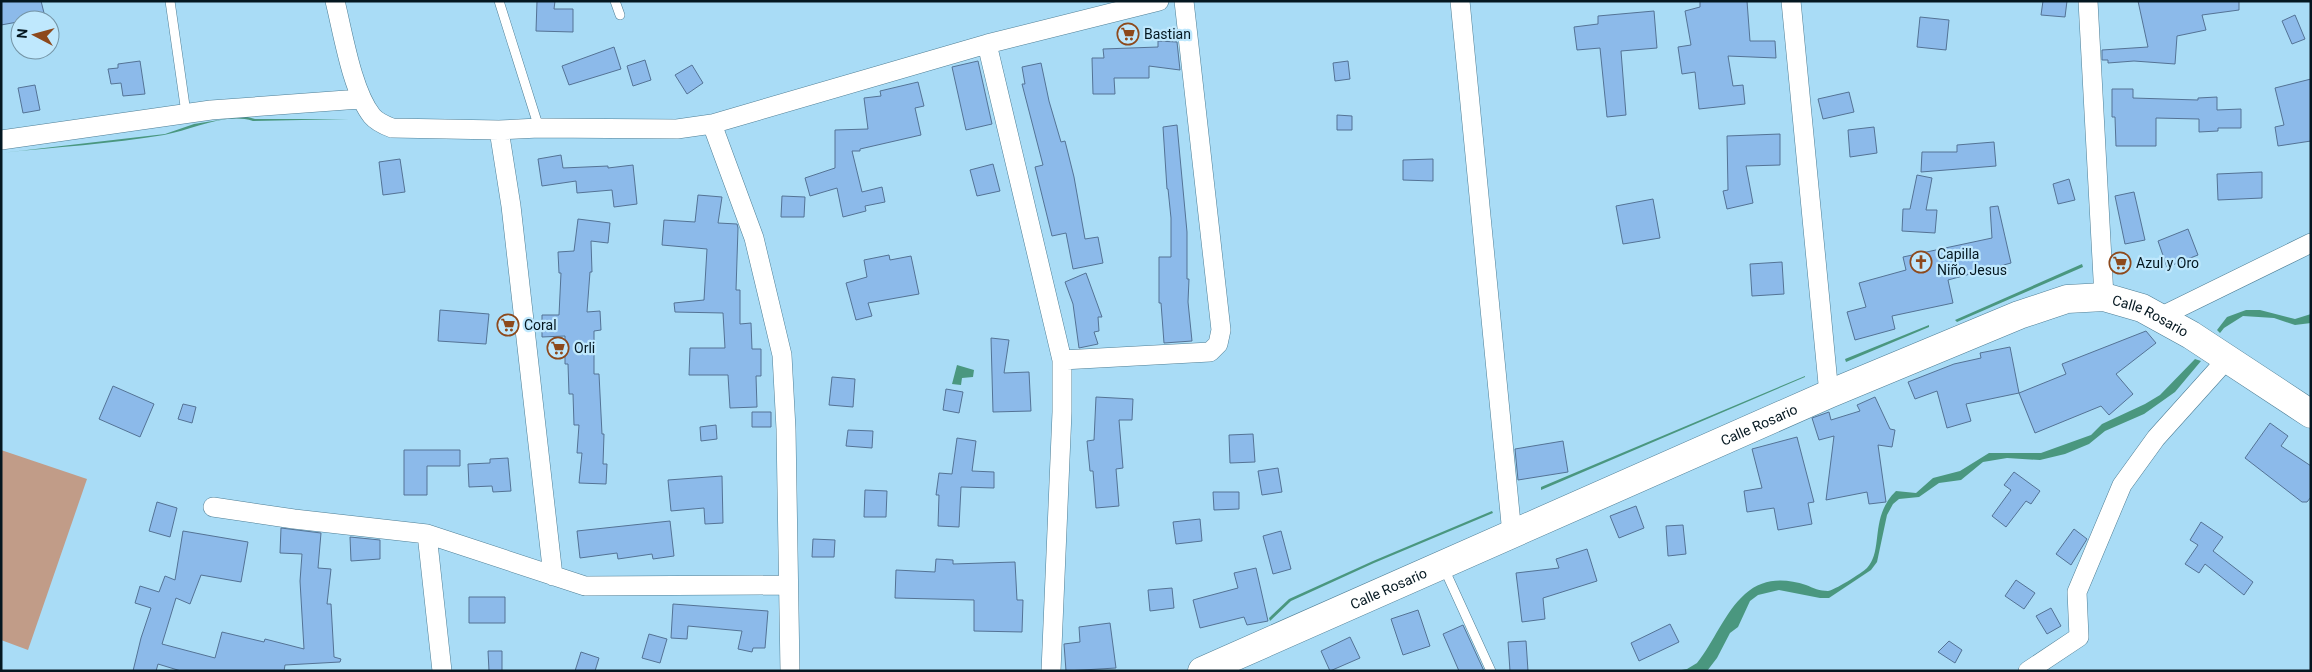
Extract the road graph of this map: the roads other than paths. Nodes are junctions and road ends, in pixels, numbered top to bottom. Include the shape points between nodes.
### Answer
1 (170, 1) edge
2 (334, 1) edge
3 (499, 1) edge
4 (615, 1) edge
5 (1159, 1) edge
6 (1184, 1) edge
7 (1460, 1) edge
8 (1791, 1) edge
9 (2088, 1) edge
10 (620, 15) dead end
11 (987, 44) junction
12 (360, 99) junction
13 (186, 113) junction
14 (712, 124) junction
15 (539, 128) junction
16 (500, 130) junction
17 (1, 140) edge
18 (2311, 243) edge
19 (2104, 297) junction
20 (2160, 317) junction
21 (2227, 359) junction
22 (1062, 360) junction
23 (1829, 394) junction
24 (2311, 414) edge
25 (213, 507) dead end
26 (427, 534) junction
27 (1512, 534) junction
28 (1442, 565) junction
29 (553, 576) junction
30 (788, 585) junction
31 (442, 671) edge
32 (790, 671) edge
33 (1051, 671) edge
34 (1202, 671) edge
35 (1491, 671) edge
36 (2028, 671) edge

1 - 13 lane
2 - 12 street
3 - 15 lane
4 - 10 lane
5 - 11 street
6 - 22 street via 1221,330 1218,344 1210,352
7 - 27 street
8 - 23 street
9 - 19 street
11 - 14 street
11 - 22 street
12 - 13 street
12 - 16 street via 372,117 392,128
13 - 17 street
14 - 15 street via 677,129
14 - 30 street via 754,238 782,355
15 - 16 street
16 - 29 street
18 - 20 street
19 - 20 main road, Calle Rosario via 2124,301
19 - 23 main road, Calle Rosario via 2067,299 2043,306
20 - 21 main road, Calle Rosario
21 - 24 main road, Calle Rosario
21 - 36 street via 2156,438 2122,485 2078,592 2078,637
22 - 33 street
23 - 27 main road, Calle Rosario
25 - 26 street
26 - 29 street
26 - 31 street
27 - 28 main road, Calle Rosario
28 - 34 main road, Calle Rosario
28 - 35 lane
29 - 30 street via 585,586
30 - 32 street

